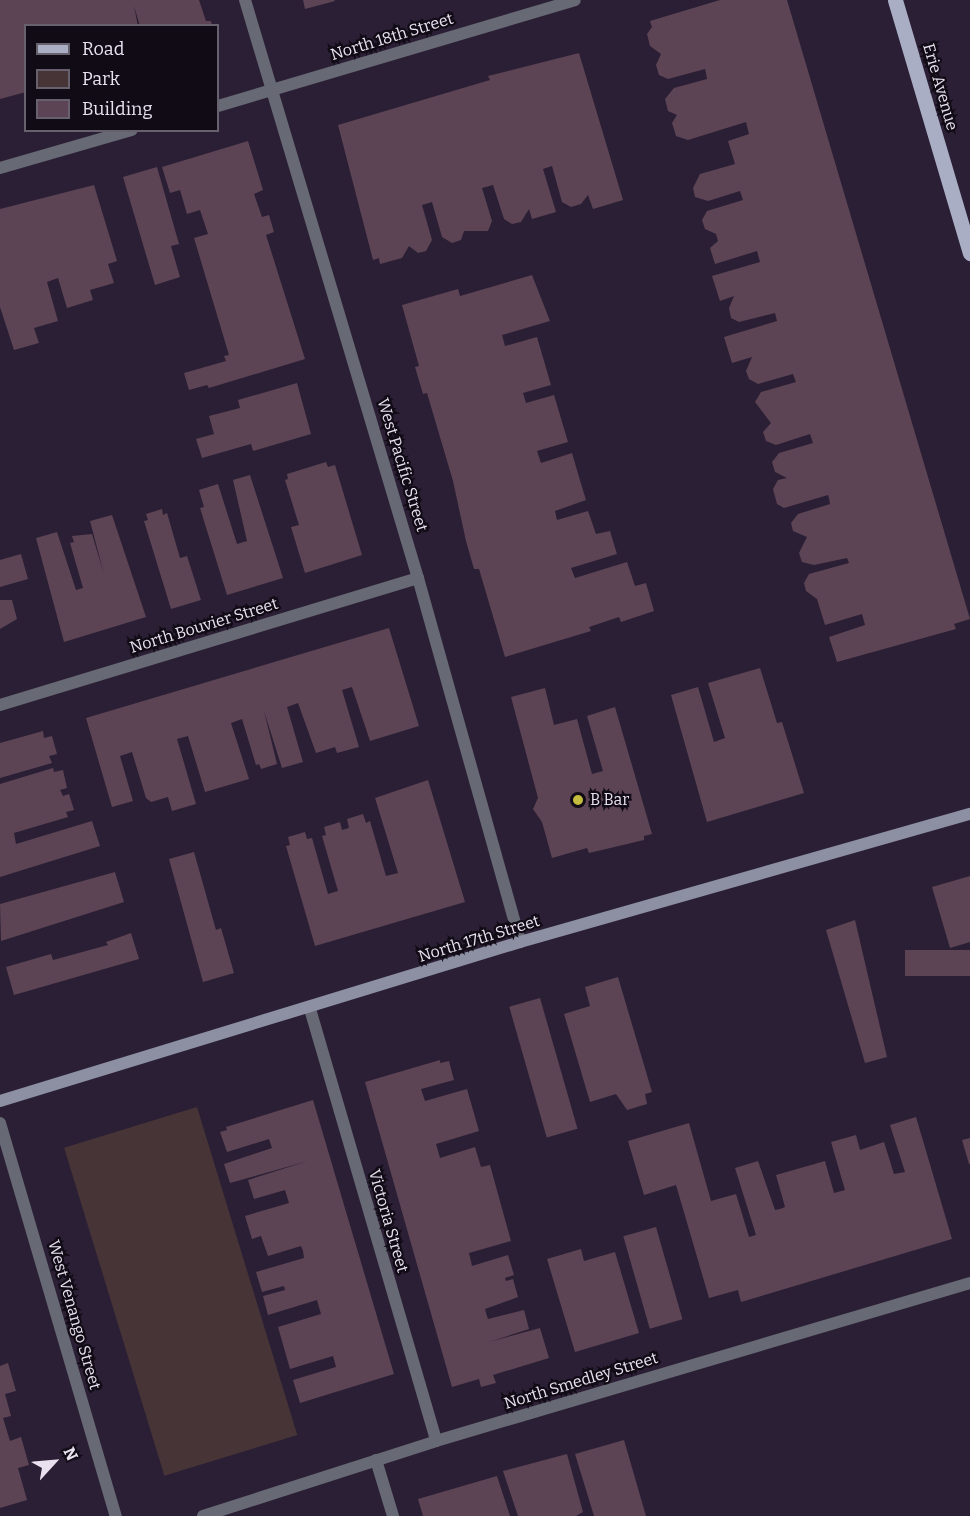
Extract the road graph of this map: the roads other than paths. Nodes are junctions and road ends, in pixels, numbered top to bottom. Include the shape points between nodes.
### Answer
1 (245, 0) edge
2 (575, 0) edge
3 (896, 0) edge
4 (272, 90) junction
5 (219, 106) edge
6 (125, 132) edge
7 (0, 168) edge
8 (970, 253) edge
9 (418, 578) junction
10 (0, 705) edge
11 (970, 814) edge
12 (520, 942) junction
13 (310, 1009) junction
14 (0, 1101) edge
15 (0, 1123) edge
16 (970, 1282) edge
17 (436, 1441) junction
18 (376, 1460) junction
19 (116, 1516) edge
20 (202, 1516) edge
21 (393, 1516) edge

1 - 4 street, West Pacific Street
2 - 4 street, North 18th Street
3 - 8 main road, Erie Avenue
4 - 5 street, North 18th Street
4 - 9 street, West Pacific Street
6 - 7 street
9 - 10 street, North Bouvier Street
9 - 12 street, West Pacific Street
11 - 12 street, North 17th Street
12 - 13 street, North 17th Street
13 - 14 street, North 17th Street
13 - 17 street, Victoria Street
15 - 19 street, West Venango Street
16 - 17 street, North Smedley Street
17 - 18 street, North Smedley Street
18 - 20 street, North Smedley Street
18 - 21 street

